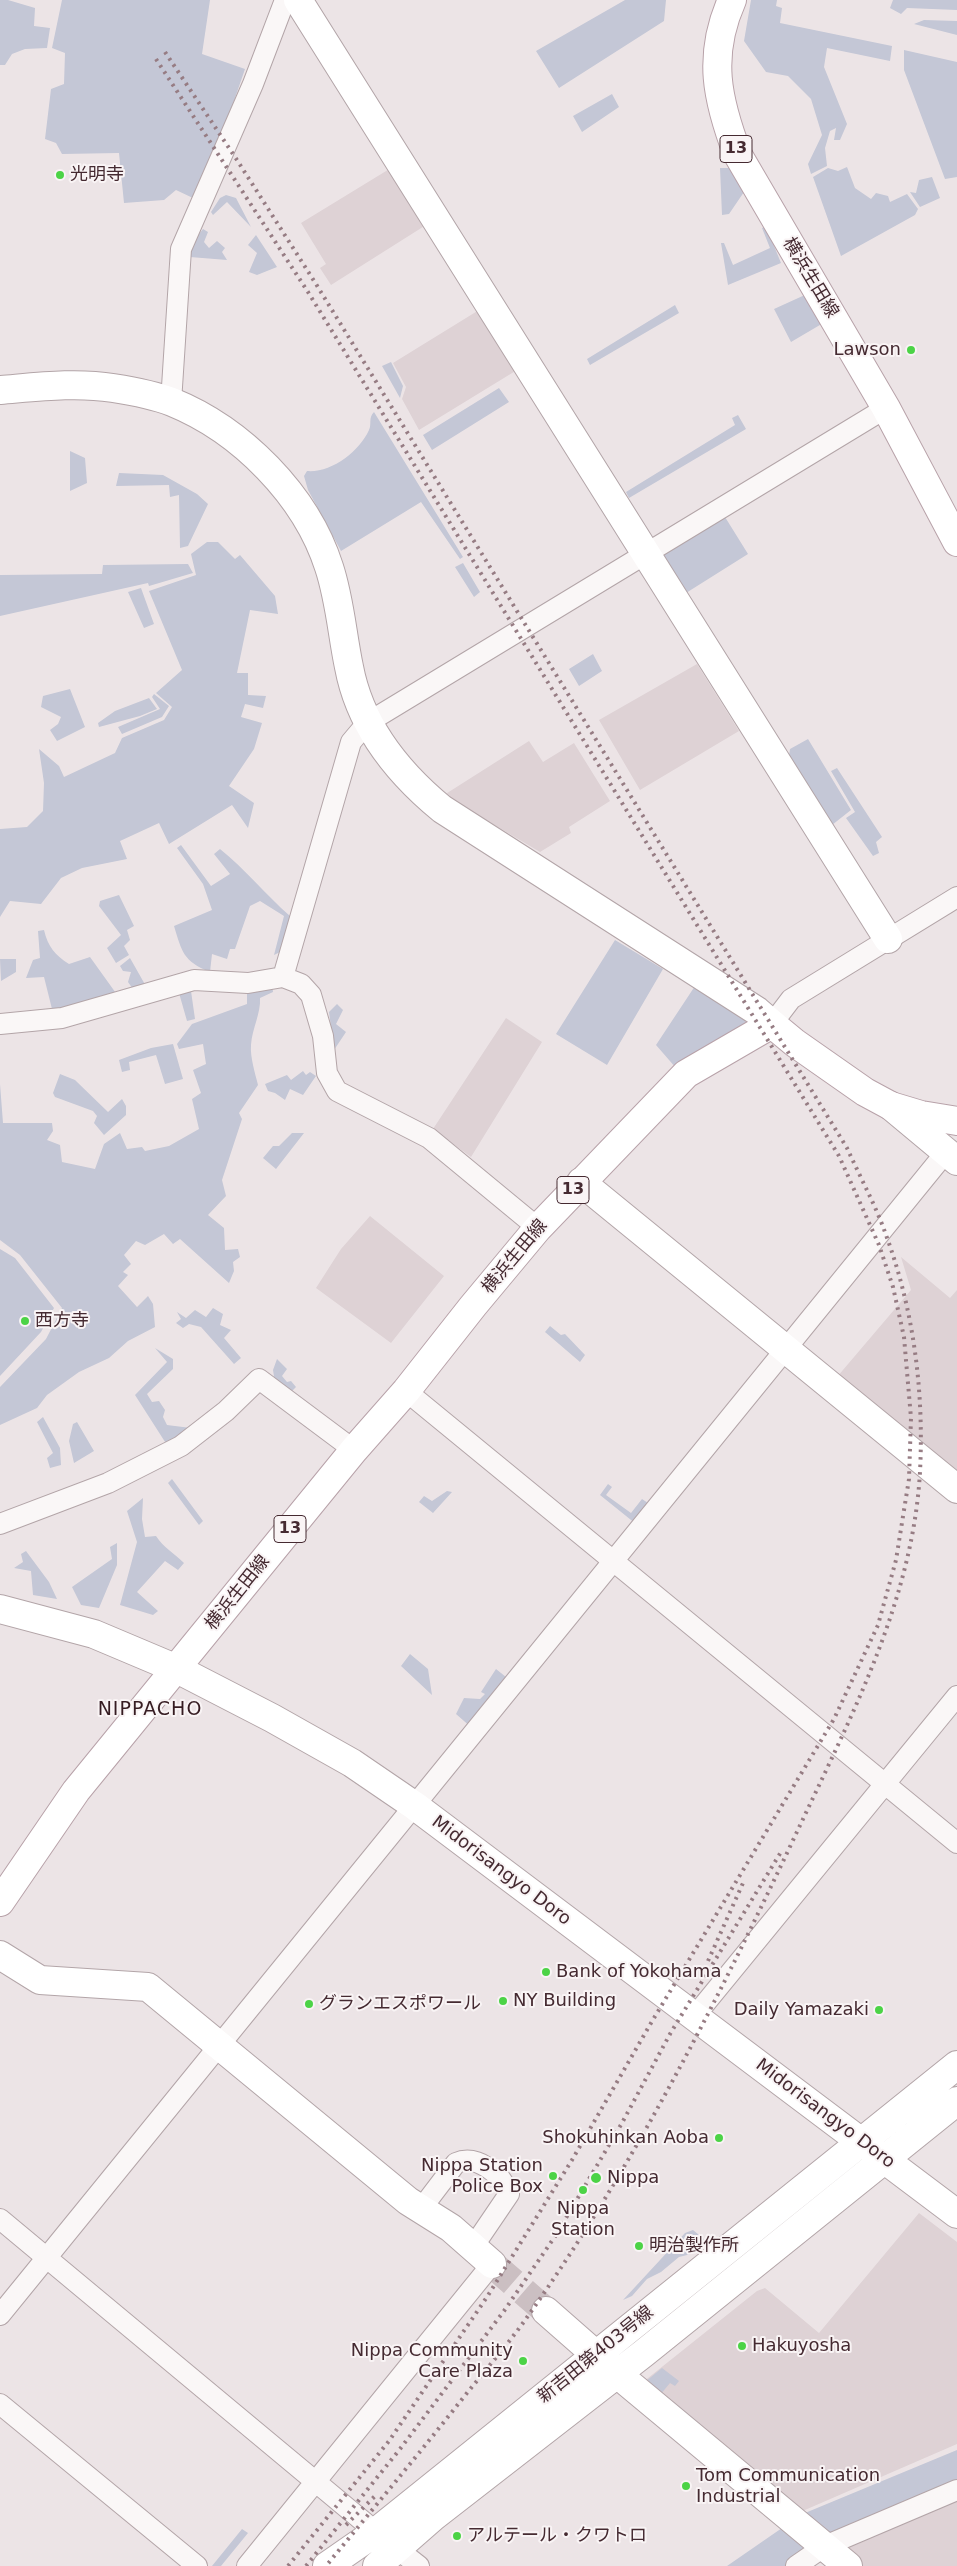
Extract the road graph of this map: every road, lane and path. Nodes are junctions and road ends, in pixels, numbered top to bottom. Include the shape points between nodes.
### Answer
1 (285, 0) edge
2 (298, 0) edge
3 (732, 0) edge
4 (0, 390) edge
5 (171, 402) junction
6 (886, 408) junction
7 (955, 532) edge
8 (646, 554) junction
9 (368, 724) junction
10 (957, 897) edge
11 (888, 939) junction
12 (284, 977) junction
13 (0, 1024) edge
14 (772, 1024) junction
15 (892, 1106) junction
16 (957, 1121) edge
17 (952, 1156) edge
18 (581, 1182) junction
19 (538, 1228) junction
20 (787, 1349) junction
21 (406, 1391) junction
22 (354, 1450) junction
23 (957, 1489) edge
24 (0, 1524) edge
25 (614, 1561) junction
26 (0, 1609) edge
27 (176, 1668) junction
28 (957, 1696) edge
29 (886, 1785) junction
30 (415, 1806) junction
31 (957, 1843) edge
32 (0, 1902) edge
33 (0, 1955) edge
34 (694, 2017) junction
35 (220, 2046) junction
36 (957, 2066) edge
37 (957, 2101) edge
38 (862, 2141) junction
39 (886, 2160) junction
40 (421, 2209) junction
41 (957, 2214) edge
42 (0, 2220) edge
43 (483, 2255) junction
44 (47, 2258) junction
45 (546, 2310) tunnel mouth
46 (0, 2315) edge
47 (596, 2355) junction
48 (618, 2374) junction
49 (0, 2404) edge
50 (315, 2481) junction
51 (957, 2490) edge
52 (386, 2540) junction
53 (825, 2546) junction
54 (197, 2566) edge
55 (247, 2566) edge
56 (327, 2566) edge
57 (377, 2566) edge
58 (419, 2566) edge
59 (796, 2566) edge
60 (848, 2566) edge

1 - 5 street via 253,84 181,249
2 - 8 street
3 - 6 street, 横浜生田線 / 13 via 720,32 717,87 738,156
4 - 5 street via 76,385 113,388
5 - 9 street via 211,423 254,456 291,495 312,528 333,580 349,669
6 - 7 street, 横浜生田線 / 13
6 - 8 street
8 - 9 street
8 - 11 street
9 - 12 street via 351,742
9 - 14 street via 396,766 442,809 757,1011
10 - 11 street
11 - 14 street via 791,999
12 - 13 street via 248,983 194,980 62,1018
12 - 19 street via 301,984 311,995 323,1036 327,1073 337,1091 428,1138
14 - 15 street via 858,1086
14 - 18 street, 横浜生田線 / 13 via 686,1074
15 - 16 street
15 - 17 street
17 - 20 street
18 - 19 street, 横浜生田線 / 13
18 - 20 street
19 - 21 street, 横浜生田線 / 13
20 - 23 street
20 - 25 street
21 - 22 street, 横浜生田線 / 13
21 - 25 street
22 - 24 street via 259,1379 226,1411 181,1446 108,1483
22 - 27 street, 横浜生田線 / 13
25 - 29 street
25 - 30 street
26 - 27 street, Midorisangyo Doro via 94,1634
27 - 30 street, Midorisangyo Doro via 344,1758
27 - 32 street, 13 via 76,1791
28 - 29 street
29 - 31 street
29 - 34 street
30 - 34 street, Midorisangyo Doro
30 - 35 street
33 - 35 street via 40,1980 148,1987
34 - 38 street, Midorisangyo Doro
35 - 40 street
35 - 44 street
36 - 38 street, 新吉田第403号線
37 - 39 street, 新吉田第403号線
38 - 39 street, Midorisangyo Doro
38 - 47 street, 新吉田第403号線
39 - 41 street, Midorisangyo Doro
39 - 48 street, 新吉田第403号線
40 - 43 street via 451,2228
40 - 43 street via 456,2163 464,2159 476,2160 504,2181 509,2194
42 - 44 street
43 - 50 street via 456,2312
44 - 46 street
44 - 50 street
45 - 47 street
47 - 48 street
47 - 52 street, 新吉田第403号線
48 - 52 street, 新吉田第403号線
48 - 53 street
49 - 54 street
50 - 52 street
50 - 55 street
51 - 53 street
52 - 56 street, 新吉田第403号線
52 - 57 street, 新吉田第403号線
52 - 58 street
53 - 59 street
53 - 60 street

